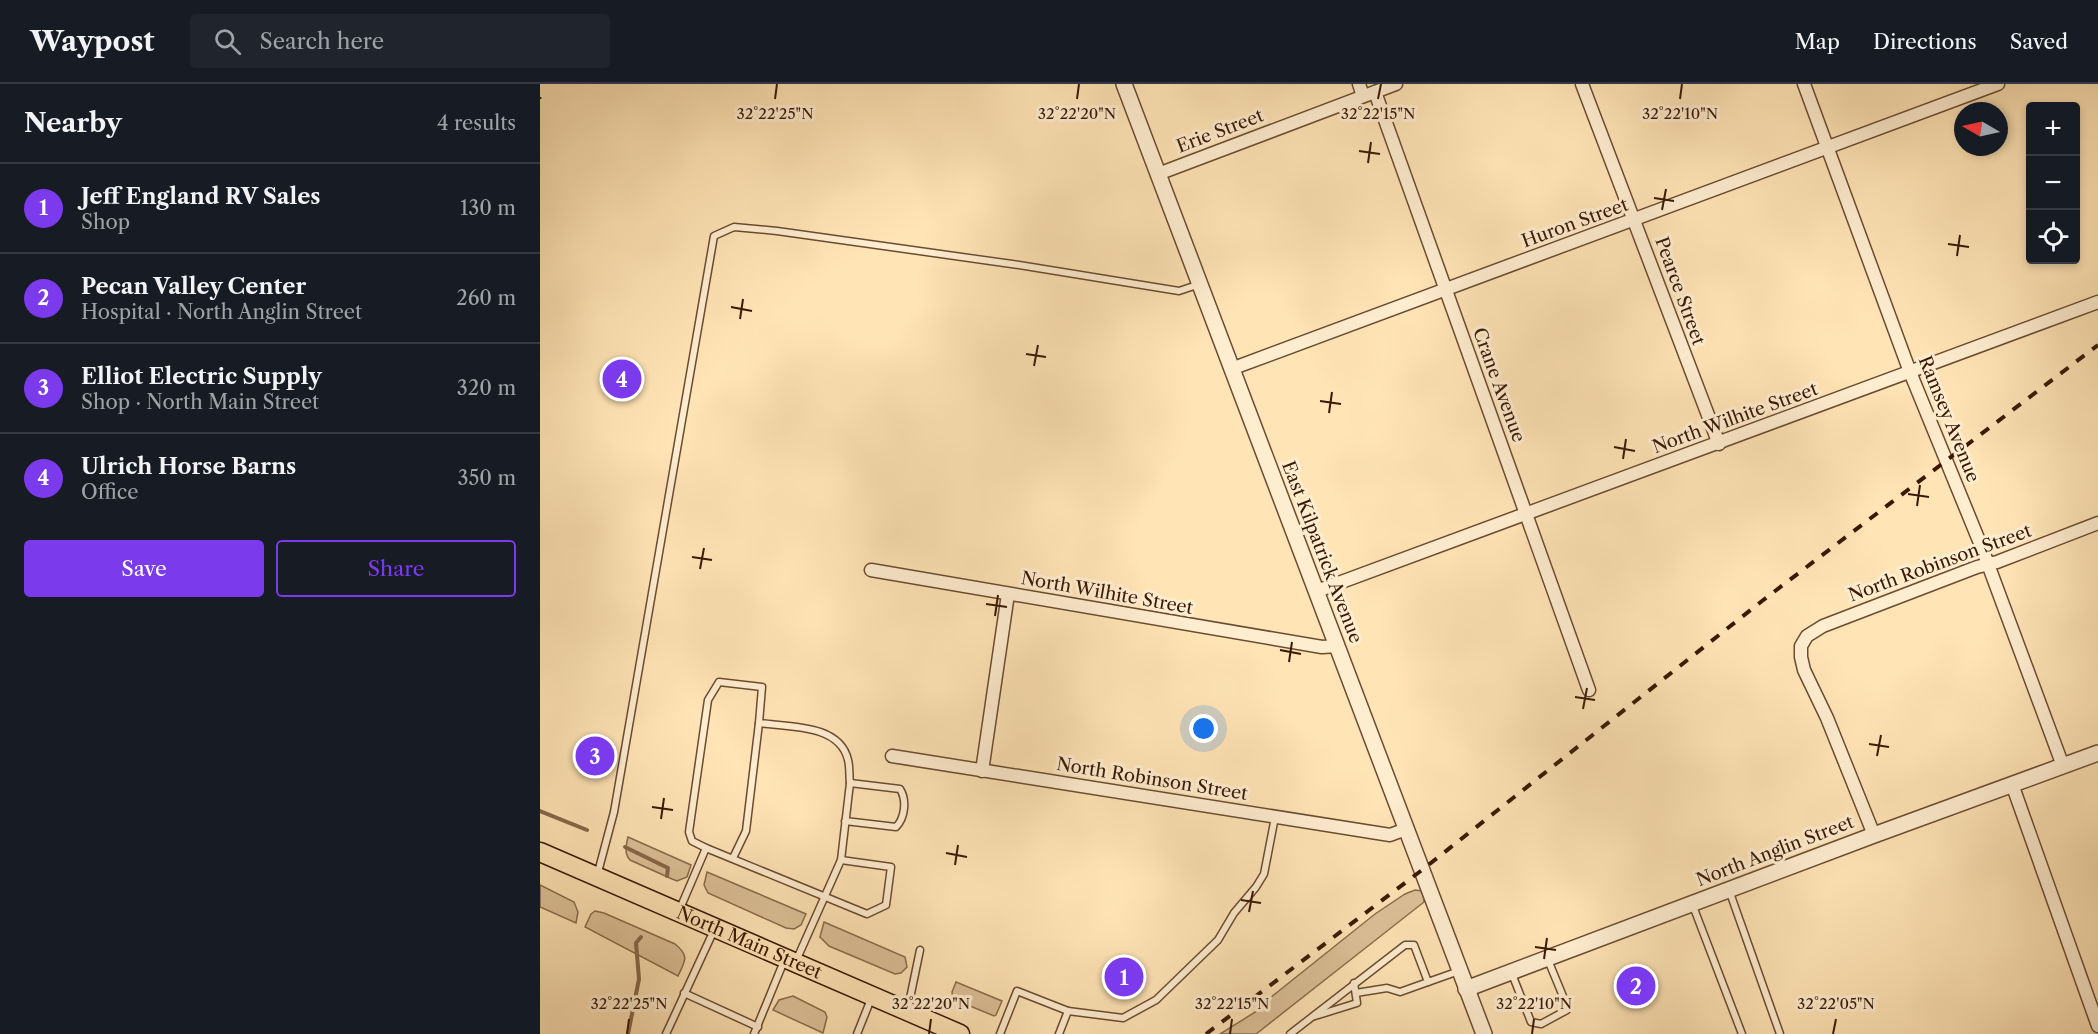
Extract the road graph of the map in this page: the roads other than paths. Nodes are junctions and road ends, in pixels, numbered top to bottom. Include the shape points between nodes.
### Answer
1 (1124, 84) edge
2 (1396, 84) edge
3 (1582, 84) edge
4 (1804, 84) edge
5 (1998, 84) edge
6 (1366, 90) edge
7 (1828, 147) junction
8 (1158, 174) junction
9 (1634, 220) junction
10 (1200, 284) junction
11 (1446, 290) junction
12 (2098, 302) edge
13 (1231, 369) junction
14 (1910, 372) junction
15 (1719, 444) junction
16 (1527, 513) junction
17 (2098, 523) edge
18 (1988, 563) junction
19 (871, 570) dead end
20 (1317, 591) junction
21 (1008, 594) junction
22 (1338, 646) junction
23 (1589, 690) dead end
24 (759, 723) junction
25 (2098, 753) edge
26 (892, 756) dead end
27 (2063, 766) junction
28 (982, 771) junction
29 (850, 783) junction
30 (2012, 784) junction
31 (1275, 816) junction
32 (845, 821) junction
33 (1406, 829) junction
34 (1874, 835) junction
35 (706, 848) junction
36 (540, 852) edge
37 (733, 858) junction
38 (841, 860) junction
39 (597, 877) junction
40 (1729, 890) junction
41 (824, 896) junction
42 (1692, 903) junction
43 (679, 912) junction
44 (715, 928) junction
45 (920, 950) dead end
46 (1548, 959) junction
47 (790, 960) junction
48 (1460, 971) junction
49 (1511, 972) junction
50 (1428, 982) junction
51 (1354, 983) junction
52 (1466, 989) junction
53 (684, 993) junction
54 (1356, 993) junction
55 (873, 996) junction
56 (908, 1011) junction
57 (1068, 1011) junction
58 (1311, 1017) junction
59 (2098, 1025) edge
60 (758, 1027) junction
61 (939, 1030) edge
62 (666, 1034) edge
63 (754, 1034) edge
64 (857, 1034) edge
65 (960, 1034) edge
66 (1000, 1034) edge
67 (1059, 1034) edge
68 (1290, 1034) edge
69 (1484, 1034) edge
70 (1742, 1034) edge
71 (1779, 1034) edge

1 - 8 street, East Kilpatrick Avenue
2 - 6 street, Erie Street
3 - 9 street, Pearce Street
4 - 7 street, Ramsey Avenue
5 - 7 street, Huron Street
6 - 8 street, Erie Street
6 - 11 street, Crane Avenue
7 - 9 street, Huron Street
7 - 14 street, Ramsey Avenue
8 - 10 street, East Kilpatrick Avenue
9 - 11 street, Huron Street
9 - 15 street, Pearce Street
10 - 13 street, East Kilpatrick Avenue
10 - 39 lane via 1179,291 841,238 766,230 734,227 714,236 614,812
11 - 13 street, Huron Street
11 - 16 street, Crane Avenue
12 - 14 street, North Wilhite Street
13 - 20 street, East Kilpatrick Avenue
14 - 15 street, North Wilhite Street
14 - 18 street, Ramsey Avenue
15 - 16 street, North Wilhite Street
16 - 20 street, North Wilhite Street
16 - 23 street, Crane Avenue
17 - 18 street, North Robinson Street
18 - 27 street, Ramsey Avenue
18 - 34 street, North Robinson Street via 1823,626 1807,636 1801,646 1804,670
19 - 21 street, North Wilhite Street
20 - 22 street, East Kilpatrick Avenue
21 - 22 street, North Wilhite Street via 1322,647
21 - 28 street
22 - 33 street, East Kilpatrick Avenue
24 - 29 lane via 827,733 840,742 848,759
24 - 35 lane via 762,687 719,682 708,700 689,832 692,841
24 - 37 lane via 746,831
25 - 27 street, North Anglin Street
26 - 28 street, North Robinson Street
27 - 30 street, North Anglin Street
28 - 31 street, North Robinson Street
29 - 32 lane
29 - 32 lane via 900,789 905,797 902,821 896,827
30 - 34 street, North Anglin Street
30 - 59 street
31 - 33 street, North Robinson Street via 1390,834
31 - 57 lane via 1264,874 1256,887 1218,940 1156,1000 1124,1018
32 - 38 lane
33 - 48 street, East Kilpatrick Avenue
34 - 40 street, North Anglin Street
35 - 37 lane
35 - 43 lane
36 - 39 main road, North Main Street
37 - 41 lane
38 - 41 lane
38 - 41 lane via 891,867 886,905 867,914
39 - 43 main road, North Main Street
40 - 42 street, North Anglin Street
40 - 71 lane
41 - 47 lane
42 - 46 street, North Anglin Street
42 - 70 lane
43 - 44 main road, North Main Street
44 - 47 main road, North Main Street
44 - 53 lane
45 - 56 lane
46 - 49 street, North Anglin Street
46 - 49 lane via 1567,1010 1541,1024 1531,1022
47 - 55 main road, North Main Street
47 - 60 lane
48 - 50 lane
48 - 52 street, East Kilpatrick Avenue
49 - 52 street, North Anglin Street
50 - 51 lane via 1414,945 1410,944
50 - 54 lane via 1400,992 1387,988
51 - 54 lane
51 - 58 lane
52 - 69 street, East Kilpatrick Avenue
53 - 60 lane
53 - 62 lane
54 - 58 lane via 1357,1003
55 - 56 main road, North Main Street
55 - 64 lane
56 - 61 main road, North Main Street
57 - 66 lane via 1017,991
57 - 67 lane
58 - 68 lane
60 - 63 lane
61 - 65 main road, North Main Street

